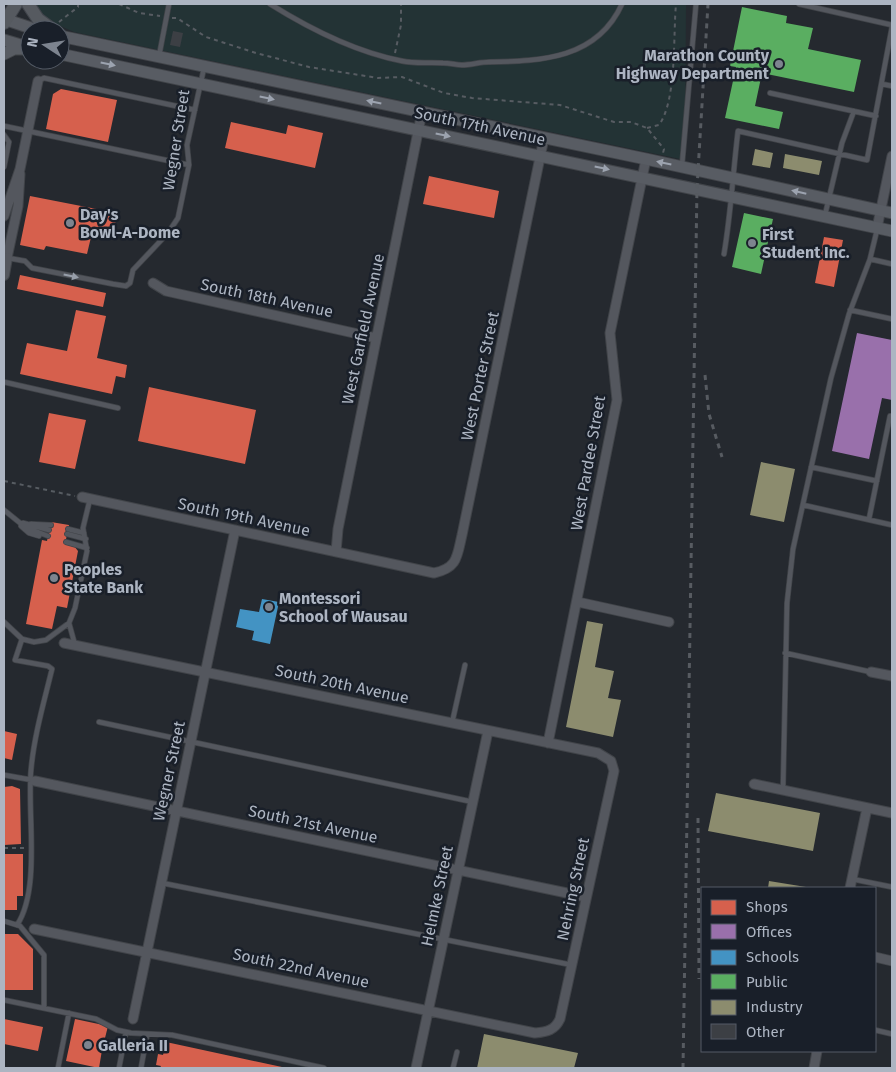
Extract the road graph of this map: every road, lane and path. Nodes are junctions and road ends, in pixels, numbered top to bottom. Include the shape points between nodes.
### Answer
1 (16, 4) edge
2 (28, 4) edge
3 (78, 4) edge
4 (119, 4) edge
5 (169, 4) edge
6 (270, 4) edge
7 (401, 4) edge
8 (622, 4) edge
9 (676, 4) edge
10 (696, 4) edge
11 (799, 4) edge
12 (166, 17) junction
13 (66, 18) dead end
14 (4, 20) edge
15 (39, 20) edge
16 (20, 25) edge
17 (892, 26) edge
18 (70, 37) edge
19 (4, 40) edge
20 (20, 45) edge
21 (20, 49) edge
22 (4, 54) edge
23 (70, 56) edge
24 (158, 57) junction
25 (394, 59) junction
26 (204, 67) junction
27 (38, 81) joint
28 (200, 84) junction
29 (882, 84) junction
30 (892, 86) edge
31 (770, 93) dead end
32 (195, 110) junction
33 (854, 111) junction
34 (422, 112) junction
35 (876, 116) junction
36 (4, 126) edge
37 (647, 128) junction
38 (418, 130) junction
39 (28, 131) junction
40 (4, 135) edge
41 (544, 138) junction
42 (839, 154) junction
43 (540, 155) junction
44 (892, 156) edge
45 (646, 159) junction
46 (662, 162) junction
47 (189, 165) junction
48 (682, 166) junction
49 (4, 167) edge
50 (20, 169) junction
51 (642, 177) junction
52 (733, 178) junction
53 (733, 196) junction
54 (829, 199) junction
55 (886, 212) edge
56 (4, 216) edge
57 (825, 217) junction
58 (878, 228) junction
59 (892, 232) edge
60 (724, 254) dead end
61 (5, 257) edge
62 (870, 259) junction
63 (892, 264) edge
64 (4, 276) edge
65 (153, 283) dead end
66 (850, 310) junction
67 (892, 319) edge
68 (376, 338) junction
69 (4, 382) edge
70 (118, 408) dead end
71 (892, 416) edge
72 (811, 467) junction
73 (4, 481) edge
74 (877, 481) junction
75 (86, 498) junction
76 (803, 504) junction
77 (4, 510) edge
78 (869, 519) junction
79 (17, 520) junction
80 (892, 525) edge
81 (235, 530) junction
82 (84, 533) junction
83 (67, 536) junction
84 (87, 544) junction
85 (336, 552) junction
86 (401, 566) joint
87 (578, 602) junction
88 (4, 622) edge
89 (669, 622) dead end
90 (70, 623) junction
91 (22, 639) junction
92 (64, 643) dead end
93 (75, 645) junction
94 (785, 653) junction
95 (465, 665) dead end
96 (205, 671) junction
97 (871, 672) joint
98 (892, 676) edge
99 (99, 722) dead end
100 (452, 723) junction
101 (488, 731) junction
102 (191, 742) junction
103 (548, 743) junction
104 (611, 760) joint
105 (4, 775) edge
106 (32, 781) junction
107 (754, 784) dead end
108 (782, 790) junction
109 (473, 802) junction
110 (867, 808) junction
111 (176, 811) junction
112 (892, 813) edge
113 (4, 848) edge
114 (30, 848) junction
115 (458, 871) junction
116 (162, 883) junction
117 (851, 884) edge
118 (892, 887) edge
119 (586, 897) junction
120 (4, 921) edge
121 (17, 924) junction
122 (34, 929) dead end
123 (444, 939) junction
124 (147, 952) junction
125 (876, 957) edge
126 (892, 961) edge
127 (572, 965) junction
128 (4, 1000) edge
129 (44, 1008) junction
130 (428, 1009) junction
131 (69, 1013) junction
132 (133, 1019) dead end
133 (558, 1023) joint
134 (876, 1030) edge
135 (126, 1032) junction
136 (892, 1034) edge
137 (147, 1035) junction
138 (457, 1052) dead end
139 (817, 1052) edge
140 (814, 1067) edge
141 (58, 1068) edge
142 (119, 1068) edge
143 (141, 1068) edge
144 (324, 1068) edge
145 (416, 1068) edge
146 (453, 1068) edge

1 - 14 main road
2 - 15 main road
3 - 13 path
4 - 12 path via 139,13
5 - 12 lane
6 - 25 lane via 339,41
7 - 25 path via 401,25
8 - 25 lane via 614,22 604,32 561,55 461,65
9 - 37 path via 672,89 665,117 659,125
10 - 48 lane
11 - 17 lane
12 - 24 lane
12 - 37 path via 177,18 206,38 226,45 310,66 378,78 402,77 444,93 472,98 560,104 614,122 631,122
14 - 16 main road
17 - 29 lane
18 - 24 main road, South 17th Avenue
19 - 20 main road
21 - 22 main road
23 -> 28 main road, South 17th Avenue
24 - 26 main road, South 17th Avenue
26 - 28 lane, Wegner Street
34 -> 26 main road, South 17th Avenue
27 - 32 lane via 44,78
27 - 39 street
28 - 32 lane, Wegner Street
28 -> 38 main road, South 17th Avenue
29 - 30 lane
29 - 35 lane
31 - 33 lane
32 - 47 lane, Wegner Street via 187,145
33 - 35 lane
33 - 42 lane
34 - 38 street, West Garfield Avenue
34 - 41 main road, South 17th Avenue
35 - 42 lane via 867,160
36 - 39 lane
37 - 46 path via 664,149
38 -> 43 main road, South 17th Avenue
38 - 68 street, West Garfield Avenue
39 - 47 lane
39 - 50 street
40 - 49 lane via 9,142
41 - 43 street, West Porter Street
41 - 45 main road, South 17th Avenue
42 - 52 lane via 738,131
42 - 54 lane
43 -> 51 main road, South 17th Avenue
43 - 86 street, West Porter Street via 456,561 449,569 434,573
44 - 55 street
45 - 46 main road, South 17th Avenue
45 - 51 street, West Pardee Street
48 -> 46 main road, South 17th Avenue
61 -> 47 lane, Wegner Street via 25,262 32,268 120,285 130,283 133,270 178,218
48 - 52 main road, South 17th Avenue
50 - 56 street
50 - 61 street via 18,203
51 - 53 main road, South 17th Avenue
51 - 87 street, West Pardee Street via 610,333 617,400
52 - 53 lane
54 -> 52 main road, South 17th Avenue
53 - 57 main road, South 17th Avenue
53 - 60 lane
54 - 55 main road, South 17th Avenue
54 - 57 lane
55 - 58 street
57 - 58 main road, South 17th Avenue
58 - 59 main road, South 17th Avenue
58 - 62 lane
61 - 64 street
62 - 63 lane
62 - 66 lane
65 - 68 street, South 18th Avenue via 166,291
66 - 67 lane
66 - 72 lane
68 - 85 street, West Garfield Avenue
69 - 70 lane
71 - 74 lane
72 - 74 lane
72 - 76 lane
73 - 75 path
74 - 78 lane
75 - 81 street, South 19th Avenue
75 - 82 lane
76 - 78 lane
76 - 94 lane via 789,573
77 - 79 lane
78 - 80 lane
79 - 79 lane via 29,533 49,532
81 - 85 street, South 19th Avenue
81 - 96 street, Wegner Street
82 - 83 lane
82 - 84 lane
83 - 84 lane
83 - 84 lane
84 - 90 lane
85 - 86 street, South 19th Avenue
87 - 89 street
87 - 103 street, West Pardee Street
88 - 91 lane
90 - 91 lane via 40,642
90 - 93 lane
91 - 106 lane via 15,660 52,669 34,752
92 - 93 street, South 20th Avenue
93 - 96 street, South 20th Avenue
94 - 97 lane
94 - 108 lane
95 - 100 lane
96 - 100 street, South 20th Avenue
96 - 102 street, Wegner Street
97 - 98 street
99 - 102 lane
100 - 101 street, South 20th Avenue
101 - 103 street, South 20th Avenue
101 - 109 street, Helmke Street
102 - 109 lane
102 - 111 street, Wegner Street
103 - 104 street, South 20th Avenue via 598,752
104 - 119 street, Nehring Street via 614,771
105 - 106 lane
106 - 111 street, South 21st Avenue
106 - 114 lane
107 - 108 street
108 - 110 street
109 - 115 street, Helmke Street
110 - 112 street
110 - 117 street
111 - 115 street, South 21st Avenue
111 - 116 street, Wegner Street
113 - 114 path
114 - 121 lane via 29,893
115 - 119 street, South 21st Avenue
115 - 123 street, Helmke Street
116 - 123 lane
116 - 124 street, Wegner Street
117 - 118 lane
119 - 127 street, Nehring Street
120 - 121 lane
121 - 129 lane via 44,955
122 - 124 street, South 22nd Avenue
123 - 127 lane
123 - 130 street, Helmke Street
124 - 130 street, South 22nd Avenue
124 - 132 street, Wegner Street
125 - 126 street
127 - 133 street, Nehring Street
128 - 129 lane
129 - 131 lane
130 - 133 street, South 22nd Avenue via 535,1032 547,1032
130 - 145 street, Helmke Street
131 - 135 lane via 96,1019
131 - 141 lane
134 - 136 lane
135 - 137 lane
135 - 142 lane
137 - 143 lane
137 - 144 lane via 172,1035
138 - 146 lane
139 - 140 street

